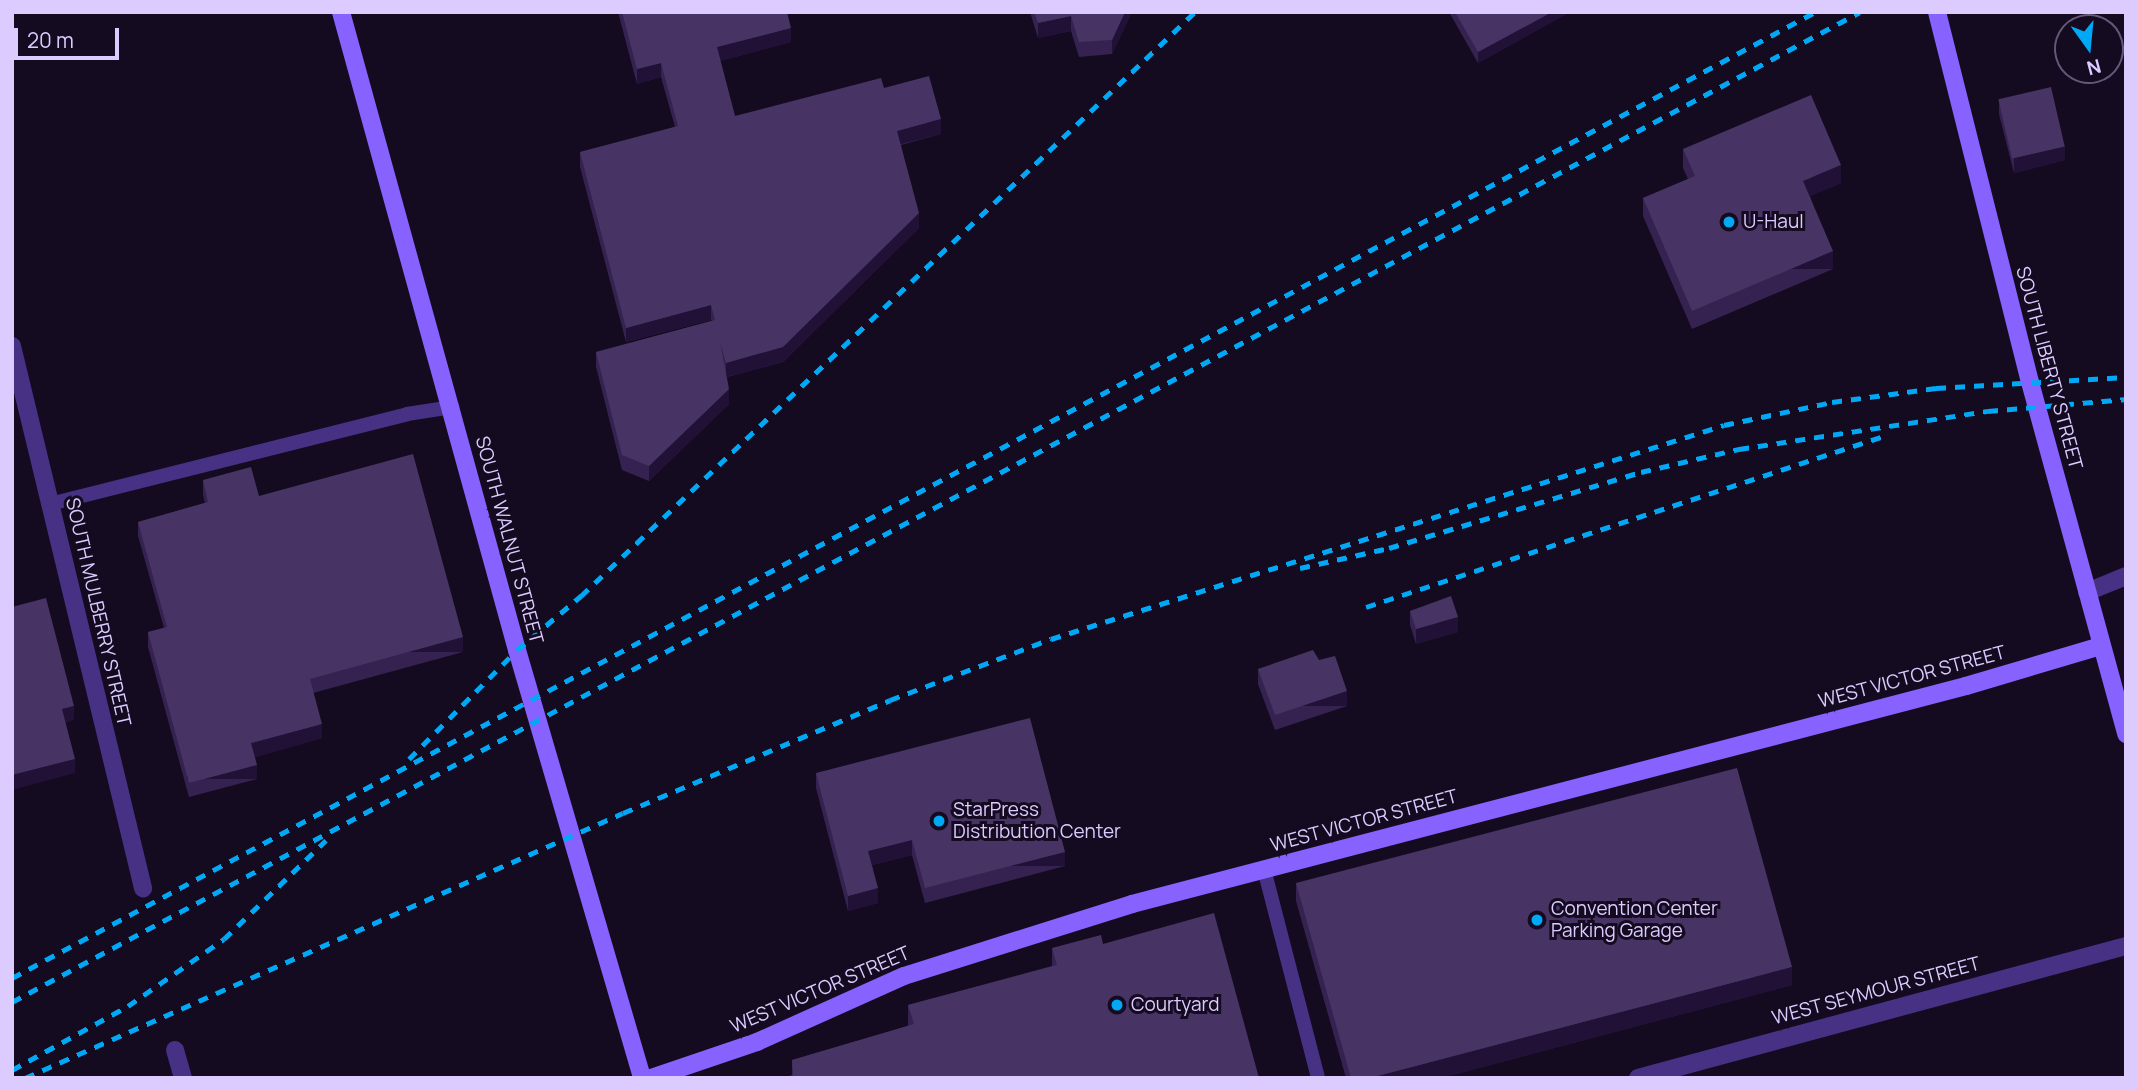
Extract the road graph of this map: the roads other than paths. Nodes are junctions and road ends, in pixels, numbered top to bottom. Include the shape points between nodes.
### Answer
1 (341, 12) edge
2 (1937, 12) edge
3 (12, 346) edge
4 (15, 372) edge
5 (452, 407) junction
6 (50, 504) junction
7 (2126, 576) edge
8 (2087, 592) junction
9 (2101, 646) junction
10 (2124, 722) edge
11 (1264, 869) junction
12 (143, 888) dead end
13 (2126, 946) edge
14 (176, 1050) dead end
15 (183, 1078) edge
16 (642, 1078) edge
17 (651, 1078) edge
18 (1318, 1078) edge
19 (1638, 1078) edge

1 - 5 main road, SOUTH WALNUT STREET
2 - 8 main road, SOUTH LIBERTY STREET
3 - 4 street, SOUTH MULBERRY STREET
4 - 6 street, SOUTH MULBERRY STREET
5 - 6 lane via 407,414
5 - 16 main road, SOUTH WALNUT STREET via 517,650
6 - 12 street, SOUTH MULBERRY STREET
7 - 8 street
8 - 9 main road, SOUTH LIBERTY STREET
9 - 10 main road, SOUTH LIBERTY STREET
9 - 11 main road, WEST VICTOR STREET via 1966,686
11 - 17 main road, WEST VICTOR STREET via 1132,904 904,976 757,1041
11 - 18 lane
13 - 19 street, WEST SEYMOUR STREET
14 - 15 street

